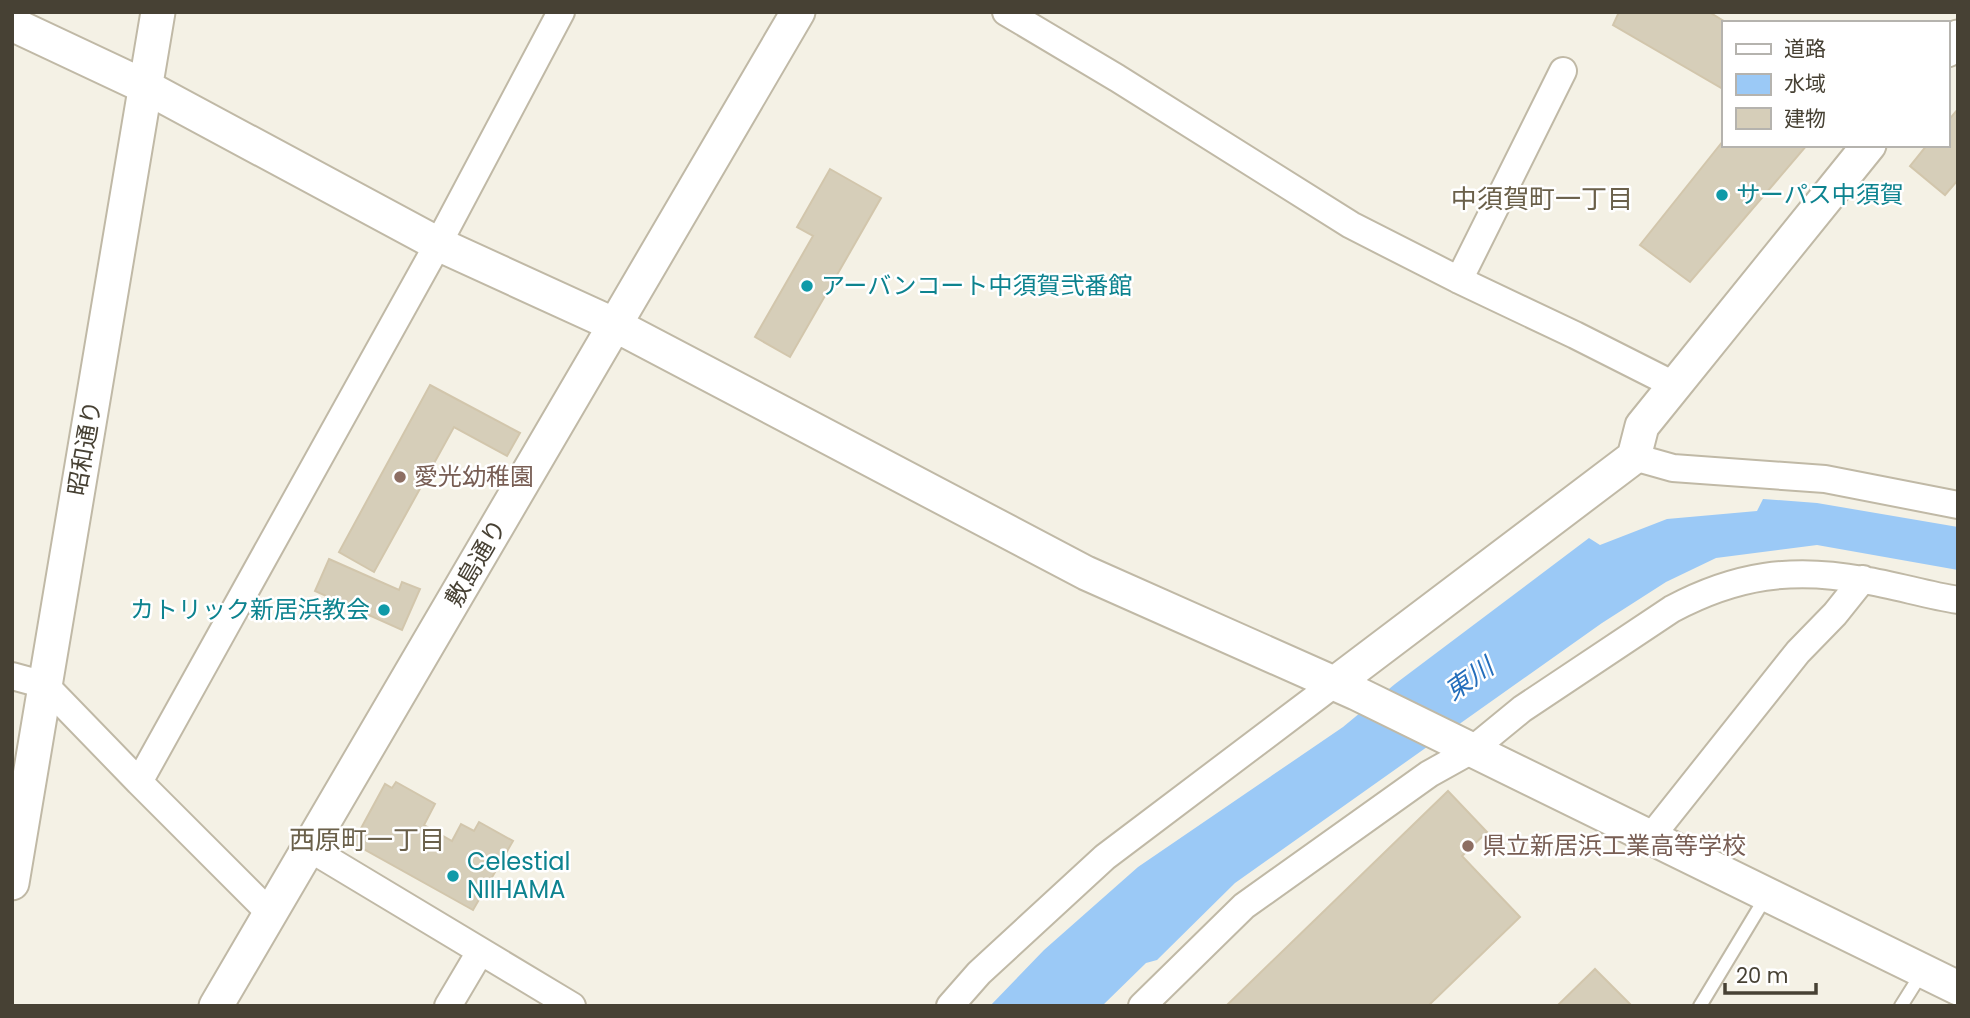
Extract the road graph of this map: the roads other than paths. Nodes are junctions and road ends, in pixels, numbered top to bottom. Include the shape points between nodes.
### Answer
1 (158, 12) edge
2 (561, 12) edge
3 (798, 12) edge
4 (1006, 12) edge
5 (12, 24) edge
6 (1563, 71) dead end
7 (146, 87) junction
8 (1867, 147) edge
9 (438, 244) junction
10 (1459, 281) junction
11 (615, 325) junction
12 (1674, 385) junction
13 (1634, 457) junction
14 (1958, 505) edge
15 (1863, 579) junction
16 (1958, 600) edge
17 (12, 676) edge
18 (45, 685) junction
19 (1345, 689) junction
20 (1459, 744) junction
21 (139, 782) junction
22 (1650, 838) junction
23 (309, 848) junction
24 (12, 883) edge
25 (1767, 895) junction
26 (270, 913) junction
27 (480, 952) junction
28 (1923, 971) junction
29 (1958, 988) edge
30 (216, 1006) edge
31 (448, 1006) edge
32 (572, 1006) edge
33 (950, 1006) edge
34 (1142, 1006) edge
35 (1700, 1006) edge
36 (1901, 1006) edge

1 - 7 street, 昭和通り
2 - 9 street
3 - 11 street, 敷島通り
4 - 10 street via 1351,225
5 - 7 street
6 - 10 street
7 - 9 street
7 - 18 street, 昭和通り
8 - 12 street
9 - 11 street
9 - 21 street
10 - 12 street
11 - 19 street via 1086,573
11 - 23 street, 敷島通り
12 - 13 street via 1642,426
13 - 14 street via 1673,468 1825,479
13 - 19 street
15 - 16 street
15 - 20 street via 1808,573 1772,575 1698,595 1522,709
15 - 22 street via 1798,652
17 - 18 street
18 - 21 street
18 - 24 street, 昭和通り
19 - 20 street
19 - 33 street via 1105,857
20 - 22 street
20 - 34 street via 1429,774 1244,906
21 - 26 street
22 - 25 street
23 - 26 street, 敷島通り
23 - 27 street
25 - 28 street
25 - 35 lane
26 - 30 street, 敷島通り
27 - 31 street
27 - 32 street
28 - 29 street
28 - 36 lane

